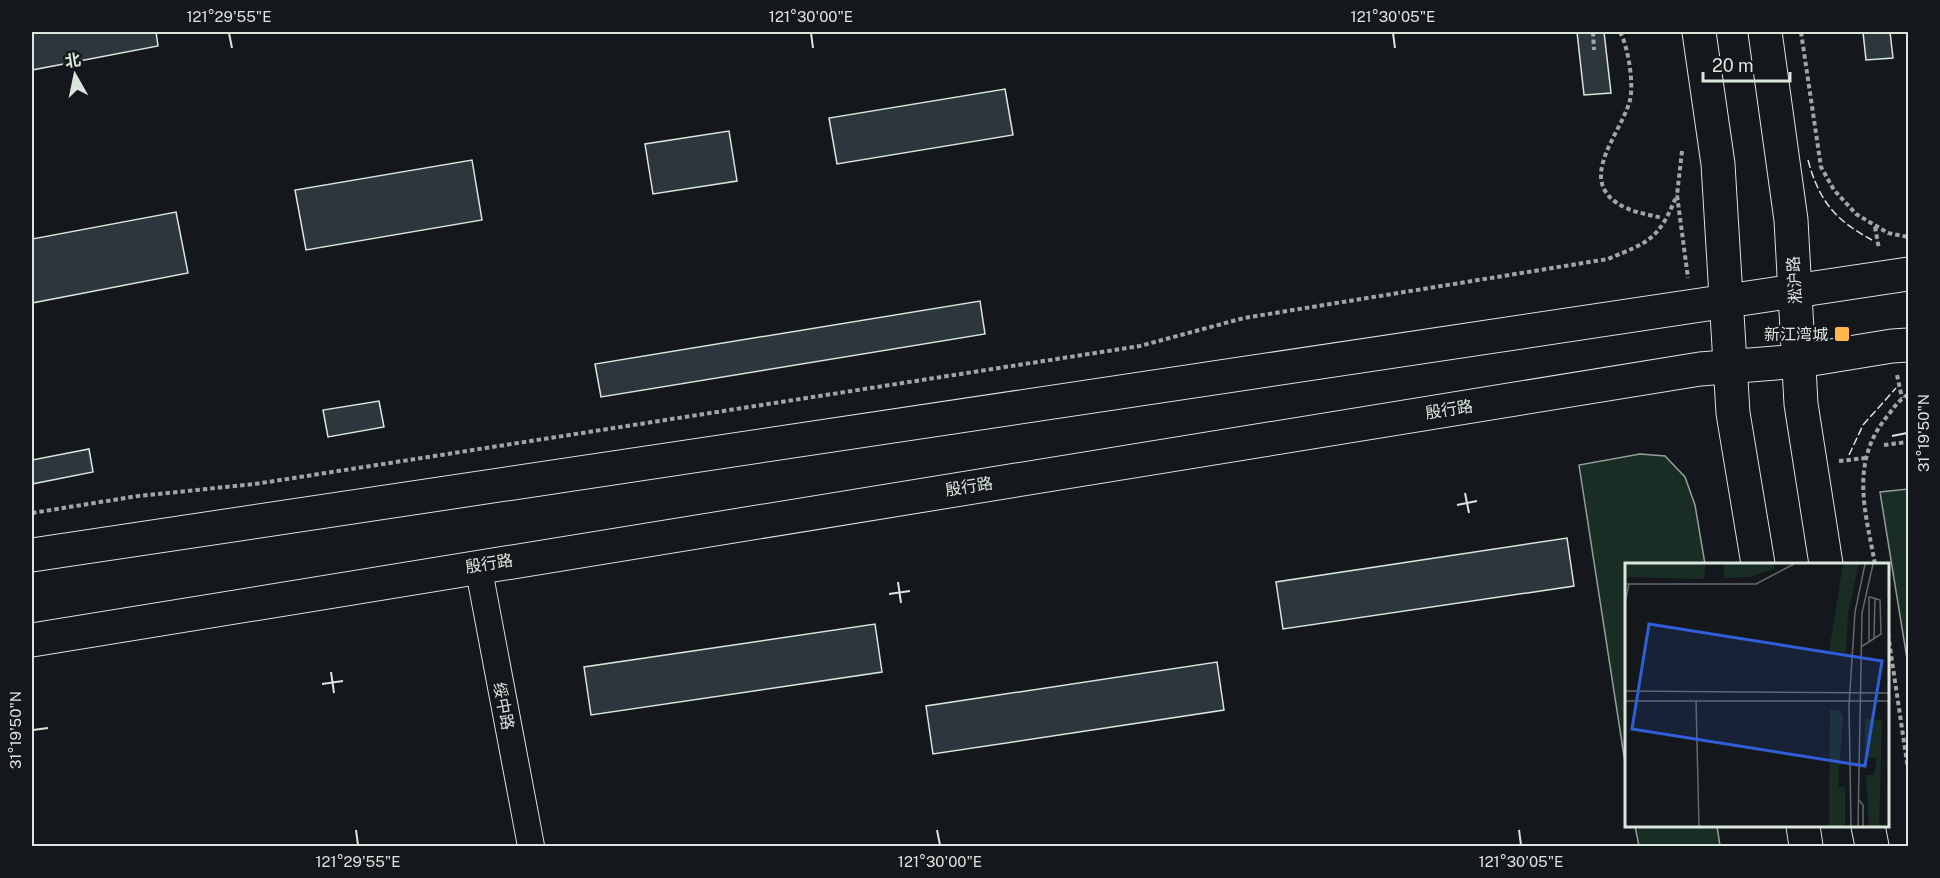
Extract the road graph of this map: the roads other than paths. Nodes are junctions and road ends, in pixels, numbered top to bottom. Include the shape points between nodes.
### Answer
1 (1699, 32) edge
2 (1765, 32) edge
3 (1896, 276) edge
4 (1795, 292) junction
5 (1725, 302) junction
6 (1900, 346) edge
7 (1800, 361) junction
8 (1729, 367) junction
9 (32, 555) edge
10 (1758, 563) edge
11 (1826, 563) edge
12 (478, 565) junction
13 (32, 640) edge
14 (1803, 827) edge
15 (1868, 827) edge
16 (531, 846) edge
17 (1806, 846) edge
18 (1872, 846) edge

1 - 5 main road via 1718,164
2 - 4 main road, 淞沪路 via 1784,155
3 - 4 main road
4 - 5 main road
4 - 7 main road, 淞沪路
5 - 8 main road
5 - 9 main road
6 - 7 main road, 殷行路
7 - 8 main road, 殷行路
7 - 11 main road, 淞沪路 via 1807,451
8 - 10 main road
8 - 12 main road, 殷行路
12 - 13 main road, 殷行路
12 - 16 street, 绥中路
14 - 17 main road
15 - 18 main road

